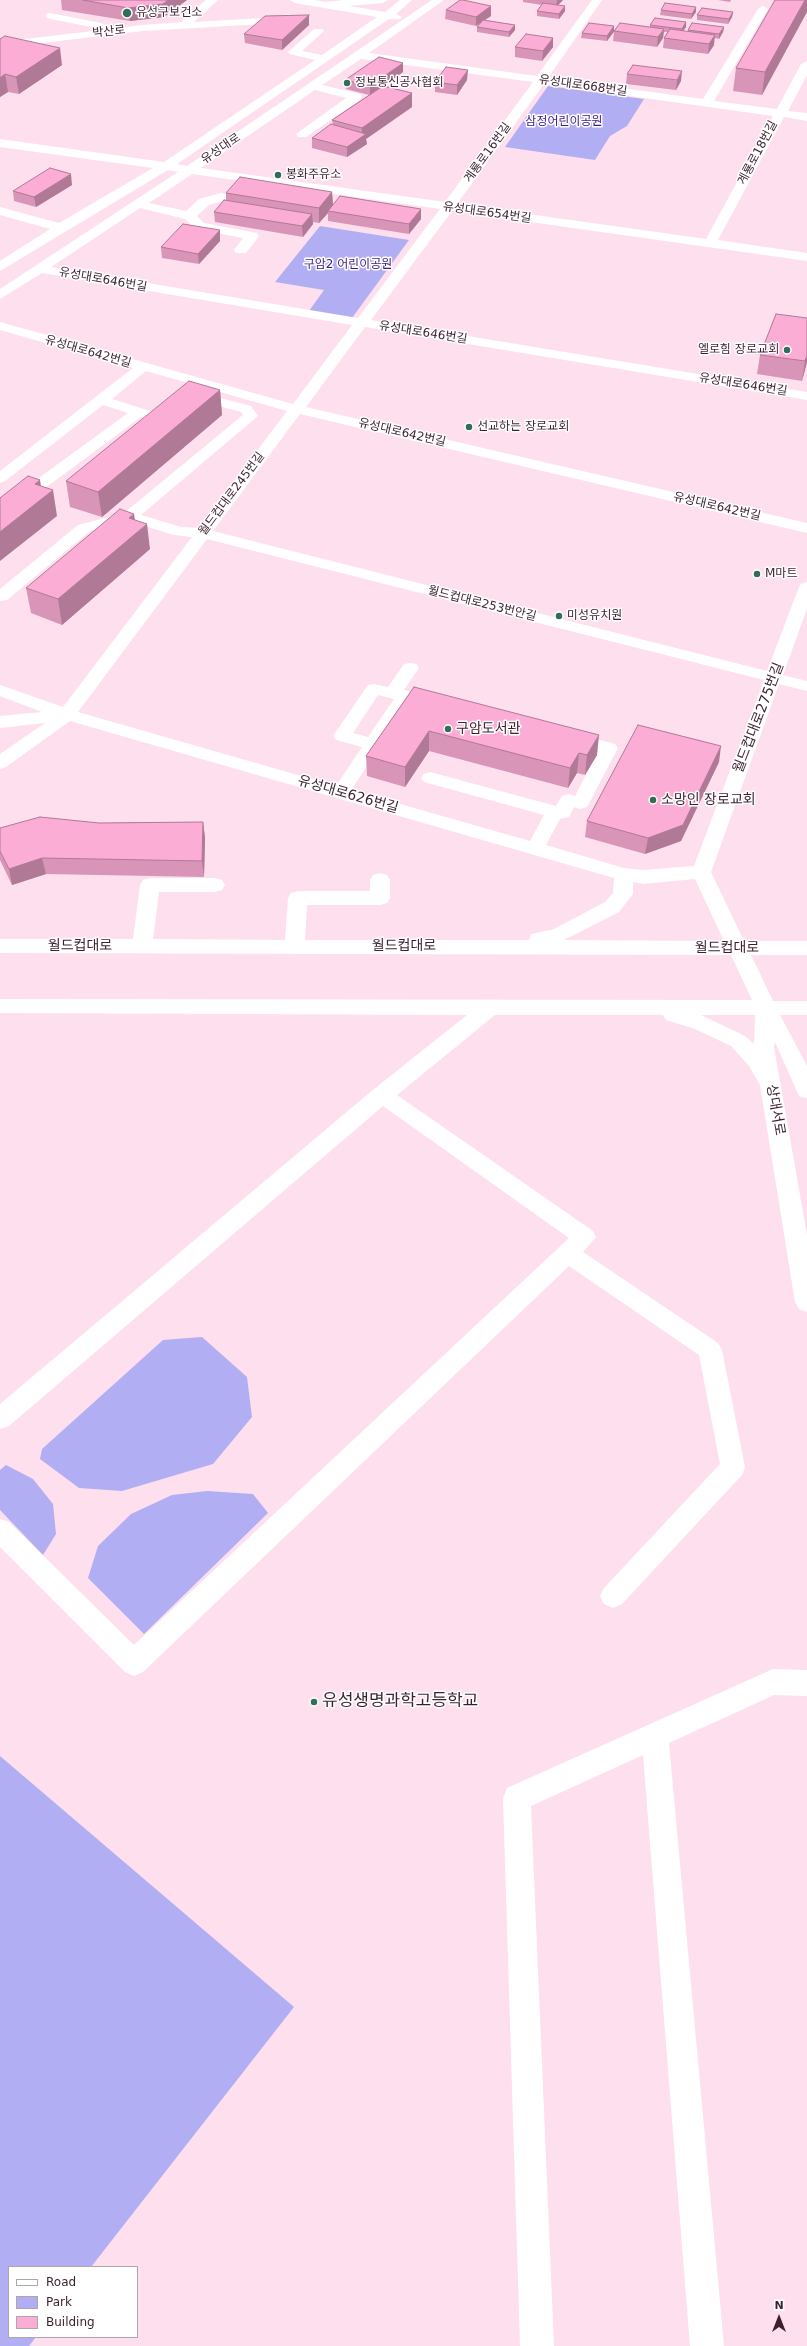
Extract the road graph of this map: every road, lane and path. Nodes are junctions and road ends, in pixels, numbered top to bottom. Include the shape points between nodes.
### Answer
1 (213, 0) edge
2 (295, 0) edge
3 (383, 0) edge
4 (407, 0) edge
5 (439, 0) edge
6 (597, 0) edge
7 (325, 5) junction
8 (763, 9) dead end
9 (382, 15) junction
10 (50, 16) dead end
11 (290, 16) edge
12 (411, 20) junction
13 (188, 25) junction
14 (108, 31) junction
15 (318, 31) dead end
16 (0, 45) edge
17 (0, 52) edge
18 (42, 52) edge
19 (360, 55) junction
20 (323, 59) junction
21 (807, 64) edge
22 (539, 80) junction
23 (313, 86) junction
24 (707, 103) junction
25 (780, 113) junction
26 (807, 117) edge
27 (302, 134) dead end
28 (0, 143) edge
29 (168, 165) junction
30 (191, 169) junction
31 (221, 197) dead end
32 (138, 204) junction
33 (448, 208) junction
34 (0, 211) edge
35 (189, 216) junction
36 (61, 228) junction
37 (710, 243) junction
38 (241, 250) dead end
39 (807, 257) edge
40 (0, 267) edge
41 (39, 269) junction
42 (0, 295) edge
43 (361, 323) junction
44 (0, 326) edge
45 (143, 367) junction
46 (807, 396) edge
47 (101, 400) junction
48 (296, 409) junction
49 (139, 412) junction
50 (0, 478) edge
51 (28, 494) edge
52 (130, 516) junction
53 (807, 528) edge
54 (203, 533) junction
55 (807, 587) edge
56 (1, 596) dead end
57 (410, 668) dead end
58 (774, 678) junction
59 (807, 686) edge
60 (0, 690) edge
61 (399, 695) junction
62 (451, 708) edge
63 (67, 715) junction
64 (0, 722) edge
65 (556, 735) edge
66 (373, 744) junction
67 (0, 763) edge
68 (430, 778) dead end
69 (340, 793) junction
70 (556, 812) junction
71 (536, 848) junction
72 (701, 872) junction
73 (624, 874) junction
74 (380, 880) dead end
75 (215, 885) dead end
76 (0, 946) edge
77 (142, 946) junction
78 (295, 946) junction
79 (500, 946) junction
80 (737, 948) junction
81 (807, 948) edge
82 (0, 1006) edge
83 (489, 1008) junction
84 (650, 1008) junction
85 (766, 1008) junction
86 (807, 1008) edge
87 (772, 1088) junction
88 (807, 1090) edge
89 (382, 1095) junction
90 (568, 1254) junction
91 (807, 1302) edge
92 (0, 1419) edge
93 (0, 1530) edge
94 (613, 1596) dead end
95 (807, 1683) edge
96 (655, 1735) junction
97 (537, 2346) edge
98 (707, 2346) edge

1 - 13 street via 188,20
2 - 7 street
3 - 7 street
4 - 9 street, 유성대로
5 - 12 street, 유성대로
6 - 22 street, 계룡로16번길
7 - 9 street
8 - 24 street
9 - 12 street
9 - 20 street, 유성대로
10 - 14 street via 96,24
11 - 13 street, 박산로 via 264,21
12 - 19 street, 유성대로
13 - 14 street, 박산로
14 - 16 street, 박산로
15 - 20 street via 294,52
17 - 18 street
19 - 22 street, 유성대로668번길
19 - 23 street, 유성대로
20 - 29 street, 유성대로
21 - 25 street, 계룡로18번길
22 - 24 street, 유성대로668번길
22 - 33 street, 계룡로16번길
23 - 27 street via 356,97
23 - 30 street, 유성대로
24 - 25 street, 유성대로668번길
25 - 26 street, 유성대로668번길
25 - 37 street, 계룡로18번길
28 - 29 street, 유성대로654번길
29 - 30 street, 유성대로654번길
29 - 36 street, 유성대로
30 - 32 street, 유성대로
30 - 33 street, 유성대로654번길
31 - 35 street via 204,202
32 - 35 street
32 - 41 street, 유성대로
33 - 37 street, 유성대로654번길
33 - 43 street, 월드컵대로245번길
34 - 36 street
35 - 38 street via 200,226 252,236
36 - 40 street, 유성대로
37 - 39 street, 유성대로654번길
41 - 42 street, 유성대로
41 - 43 street, 유성대로646번길
43 - 46 street, 유성대로646번길
43 - 48 street, 월드컵대로245번길
44 - 45 street, 유성대로642번길
45 - 47 street
45 - 48 street, 유성대로642번길
47 - 49 street
47 - 50 street
48 - 53 street, 유성대로642번길
48 - 54 street, 월드컵대로245번길
49 - 51 street
49 - 52 street via 165,420 198,396 246,409 251,416
52 - 54 street, 월드컵대로253번안길 via 180,532
52 - 56 street via 84,528
54 - 58 street, 월드컵대로253번안길
54 - 63 street, 월드컵대로245번길
55 - 58 street, 월드컵대로275번길
57 - 61 street
58 - 59 street, 월드컵대로253번안길
58 - 72 street, 월드컵대로275번길
60 - 63 street, 유성대로626번길
61 - 62 street
61 - 66 street
61 - 66 street via 374,689 342,736
63 - 64 street
63 - 67 street, 월드컵대로245번길
63 - 69 street, 유성대로626번길
65 - 70 street via 609,748 580,803 569,800 562,814
66 - 69 street
68 - 70 street
69 - 71 street, 유성대로626번길
70 - 71 street
71 - 73 street, 유성대로626번길
72 - 73 street, 유성대로626번길 via 643,877
72 - 80 street
73 - 79 street via 623,894 602,914 559,935
74 - 78 street via 380,898 298,898
75 - 77 street via 150,885
76 - 77 street, 월드컵대로
77 - 78 street, 월드컵대로
78 - 79 street, 월드컵대로
79 - 80 street, 월드컵대로
80 - 81 street, 월드컵대로
80 - 85 street
82 - 83 street
83 - 84 street
83 - 89 street
84 - 85 street
84 - 87 street via 702,1023 738,1041 757,1062
85 - 86 street
85 - 87 street, 상대서로 via 764,1047
85 - 88 street via 788,1047
87 - 91 street, 상대서로
89 - 90 street via 586,1237
89 - 92 street
90 - 93 street via 134,1662
90 - 94 street via 710,1350 733,1467
95 - 96 street via 773,1682
96 - 97 street via 517,1798
96 - 98 street

